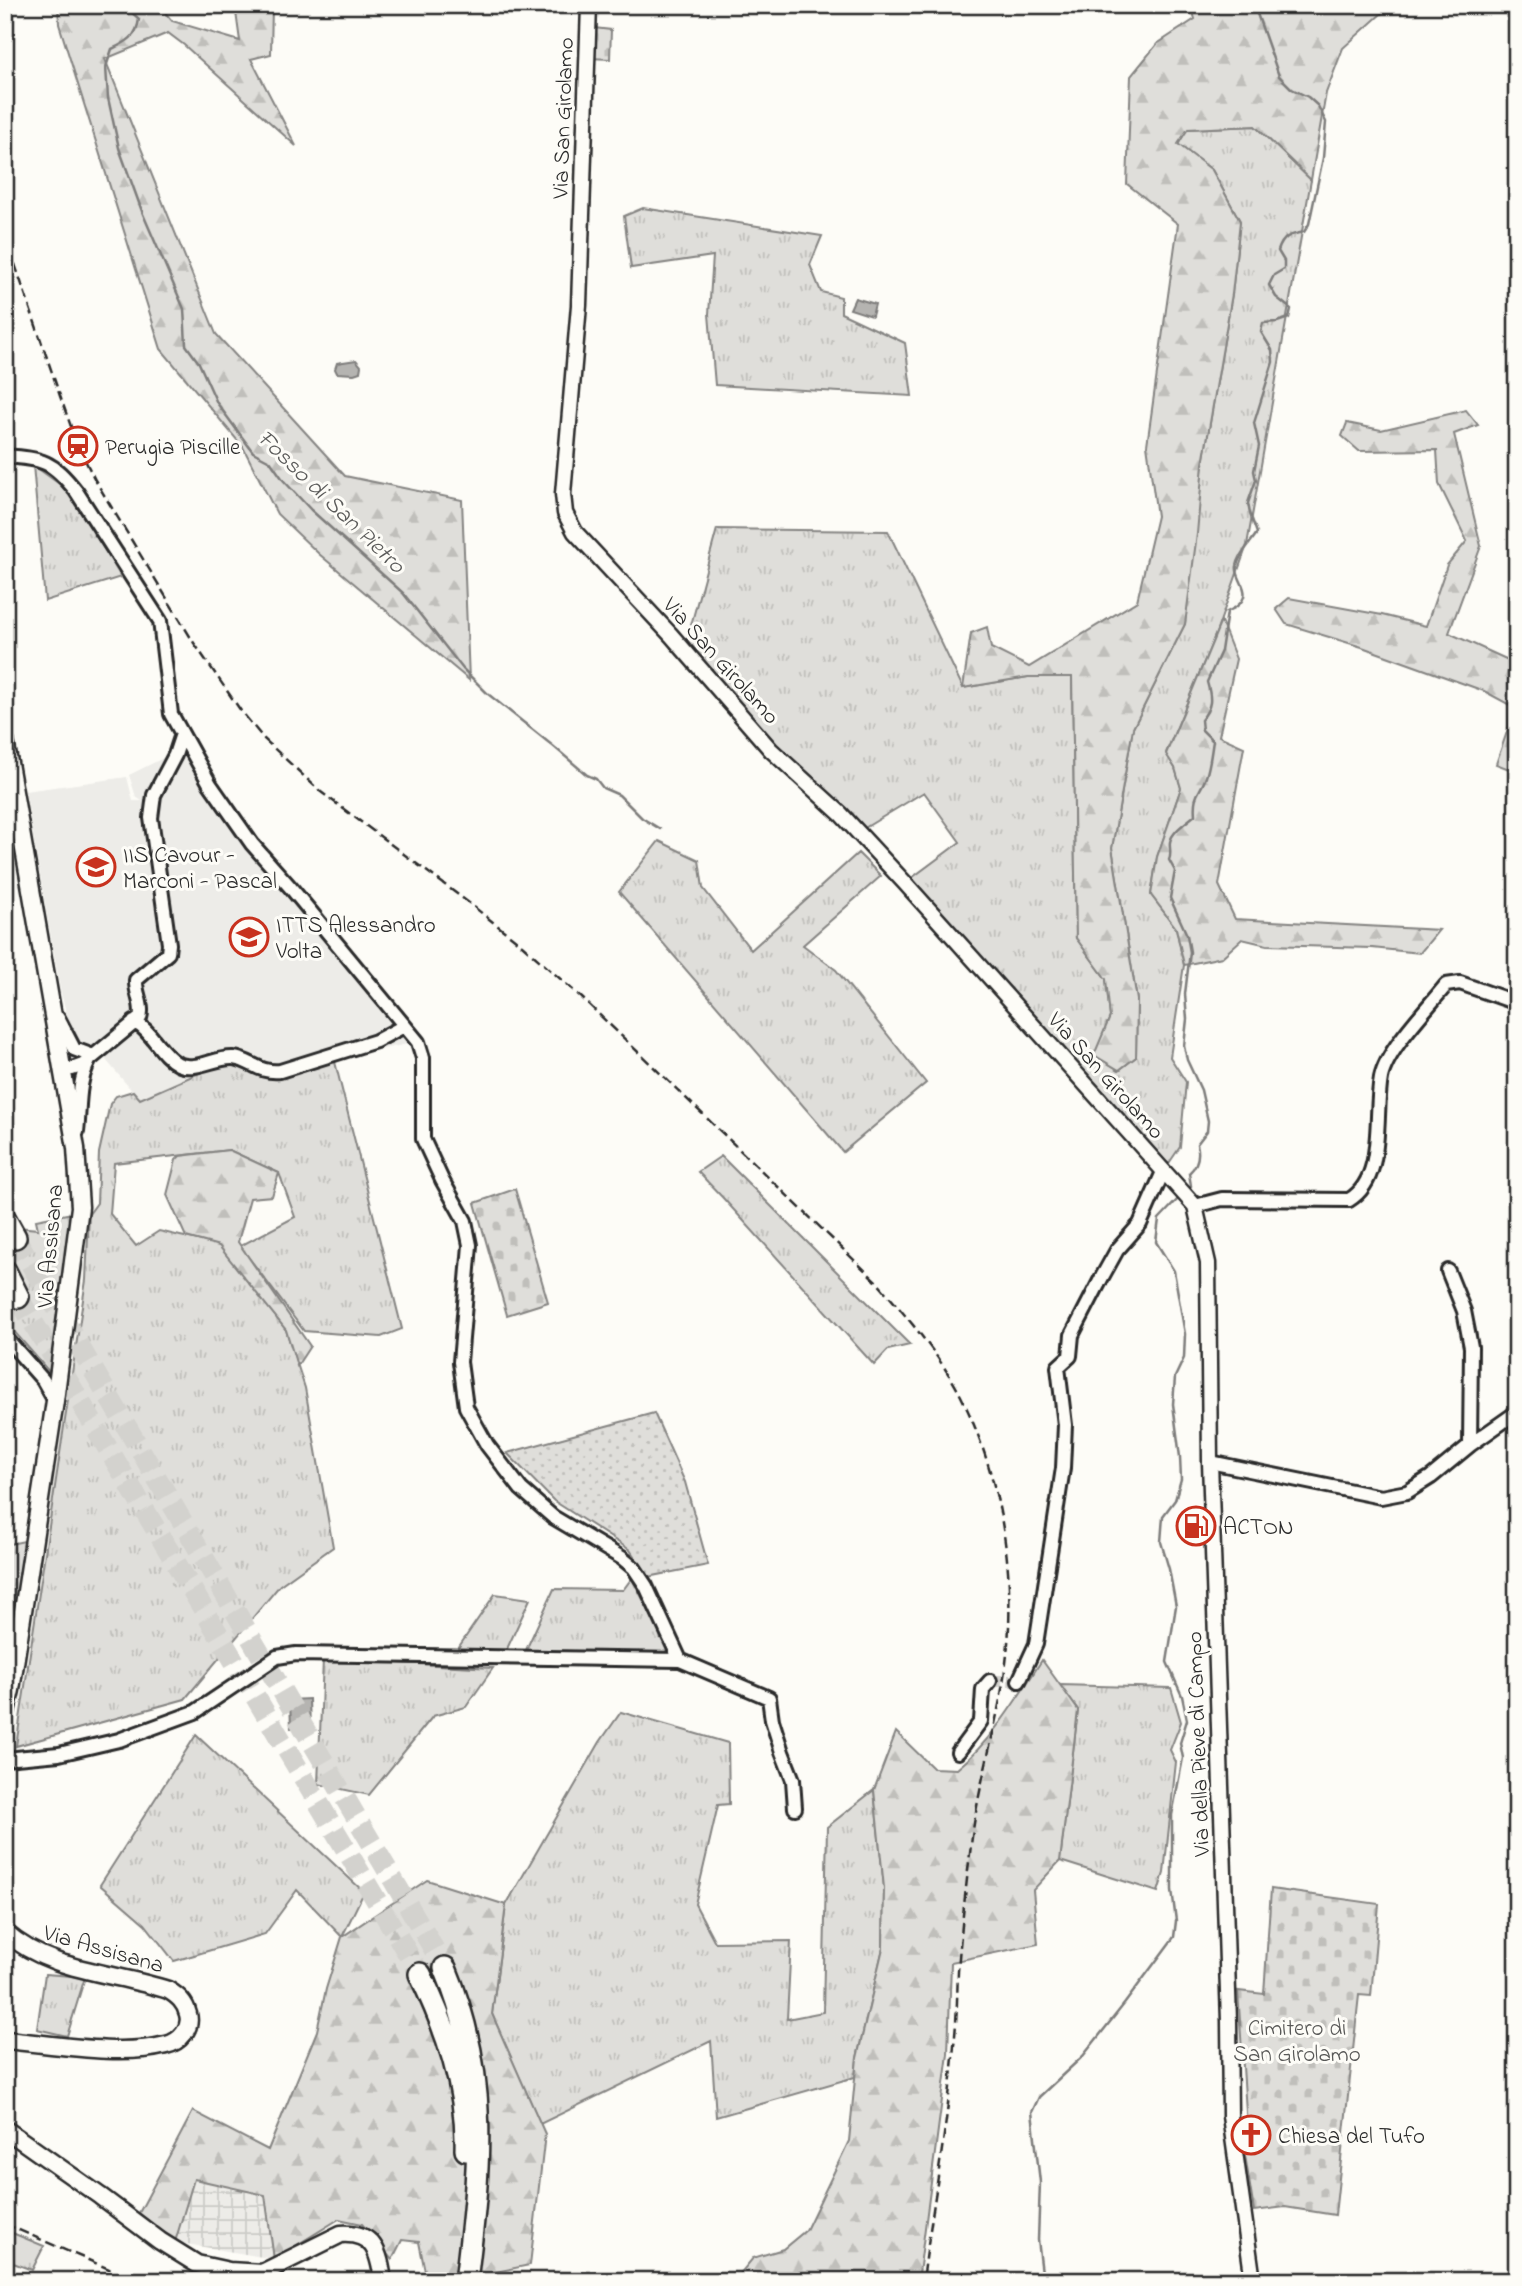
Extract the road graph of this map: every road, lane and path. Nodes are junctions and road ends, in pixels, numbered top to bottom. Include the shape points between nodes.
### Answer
1 (589, 5) edge
2 (5, 456) edge
3 (182, 734) junction
4 (5, 740) edge
5 (8, 761) edge
6 (47, 984) junction
7 (1517, 1003) edge
8 (134, 1022) junction
9 (404, 1026) junction
10 (93, 1056) junction
11 (60, 1066) junction
12 (76, 1148) junction
13 (1167, 1177) junction
14 (1195, 1206) junction
15 (5, 1271) edge
16 (1448, 1271) dead end
17 (18, 1297) tunnel mouth
18 (5, 1337) edge
19 (55, 1401) junction
20 (1517, 1412) edge
21 (1470, 1445) junction
22 (1210, 1462) junction
23 (680, 1660) junction
24 (990, 1681) dead end
25 (1019, 1681) dead end
26 (5, 1716) edge
27 (958, 1752) dead end
28 (5, 1759) edge
29 (795, 1808) dead end
30 (5, 1932) edge
31 (445, 1968) tunnel mouth
32 (420, 1974) tunnel mouth
33 (5, 2040) edge
34 (5, 2129) edge
35 (457, 2280) edge
36 (383, 2281) edge
37 (1253, 2281) edge

1 - 13 street, Via San Girolamo via 579,305 565,513 575,532 771,750 841,814
2 - 3 street via 44,461 63,476 150,604 160,621 171,714
3 - 8 street via 154,795 150,818 168,953 136,980 142,1010
3 - 9 street via 210,784 253,844
4 - 5 main road, Via Assisana
5 - 6 main road, Via Assisana
6 - 10 street via 67,1039 74,1049
6 - 11 main road, Via Assisana
7 - 14 street via 1460,983 1446,985 1396,1046 1382,1076 1373,1171 1361,1192 1349,1199 1222,1199
8 - 9 street via 179,1064 195,1066 233,1058 266,1072 376,1041
8 - 10 street
9 - 23 street via 418,1042 423,1058 423,1139 465,1221 470,1245 460,1362 466,1407 487,1445 521,1489 553,1517 634,1569
10 - 11 street via 78,1068
10 - 12 street via 83,1072 79,1093
11 - 12 main road, Via Assisana
12 - 19 main road, Via Assisana via 80,1207
13 - 14 street, Via San Girolamo
13 - 25 street via 1140,1224 1118,1250 1072,1335 1070,1356 1058,1367 1065,1425 1063,1468 1036,1644
14 - 22 street, Via della Pieve di Campo via 1208,1263
15 - 17 highway
16 - 21 street via 1464,1311 1471,1347
18 - 19 street
19 - 26 main road, Via Assisana
20 - 21 street
21 - 22 street via 1407,1492 1381,1497
22 - 37 street, Via della Pieve di Campo via 1230,2116
23 - 28 street via 296,1654 276,1657 195,1712 119,1740 59,1754
23 - 29 street via 769,1698 793,1780
24 - 27 street via 983,1689 981,1721
30 - 33 main road, Via Assisana via 30,1951 58,1962 168,1990 179,1996 190,2022 168,2045 138,2049
31 - 35 highway via 470,2044 478,2105 478,2165
32 - 35 highway via 452,2051 467,2143
34 - 36 main road via 197,2264 262,2273 341,2234 352,2233 363,2236 377,2250

